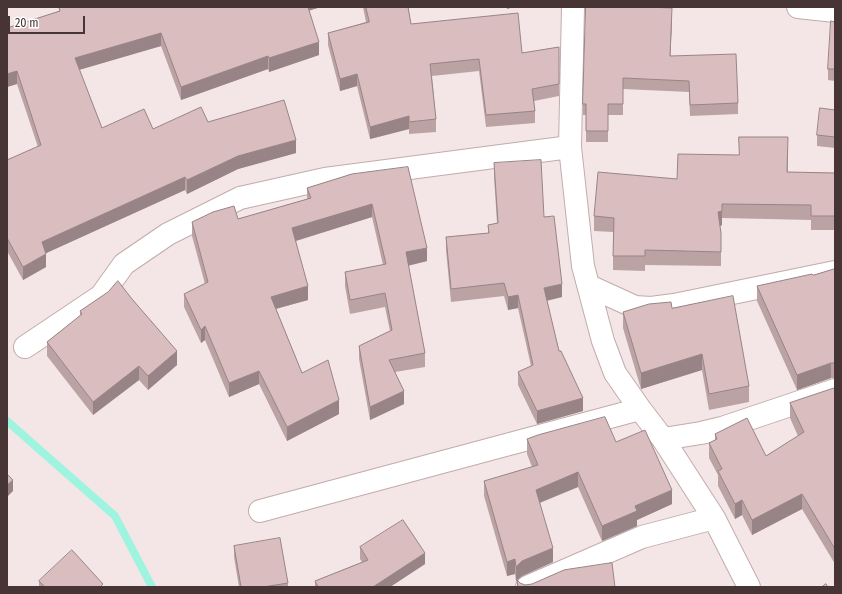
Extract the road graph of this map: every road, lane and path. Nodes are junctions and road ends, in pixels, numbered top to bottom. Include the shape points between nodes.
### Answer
1 (573, 7) edge
2 (798, 7) edge
3 (835, 11) edge
4 (570, 147) junction
5 (835, 272) edge
6 (589, 286) junction
7 (25, 347) dead end
8 (835, 390) edge
9 (640, 409) junction
10 (663, 439) junction
11 (260, 511) dead end
12 (714, 518) junction
13 (527, 587) edge
14 (749, 587) edge

1 - 4 street
2 - 3 street
4 - 6 street via 583,266
4 - 7 street via 325,179 240,198 168,234 124,264 101,296
5 - 6 street via 651,308 635,307
6 - 9 street via 603,341 615,373
8 - 10 street via 722,428
9 - 10 street
9 - 11 street
10 - 12 street
12 - 13 street via 642,537
12 - 14 street

